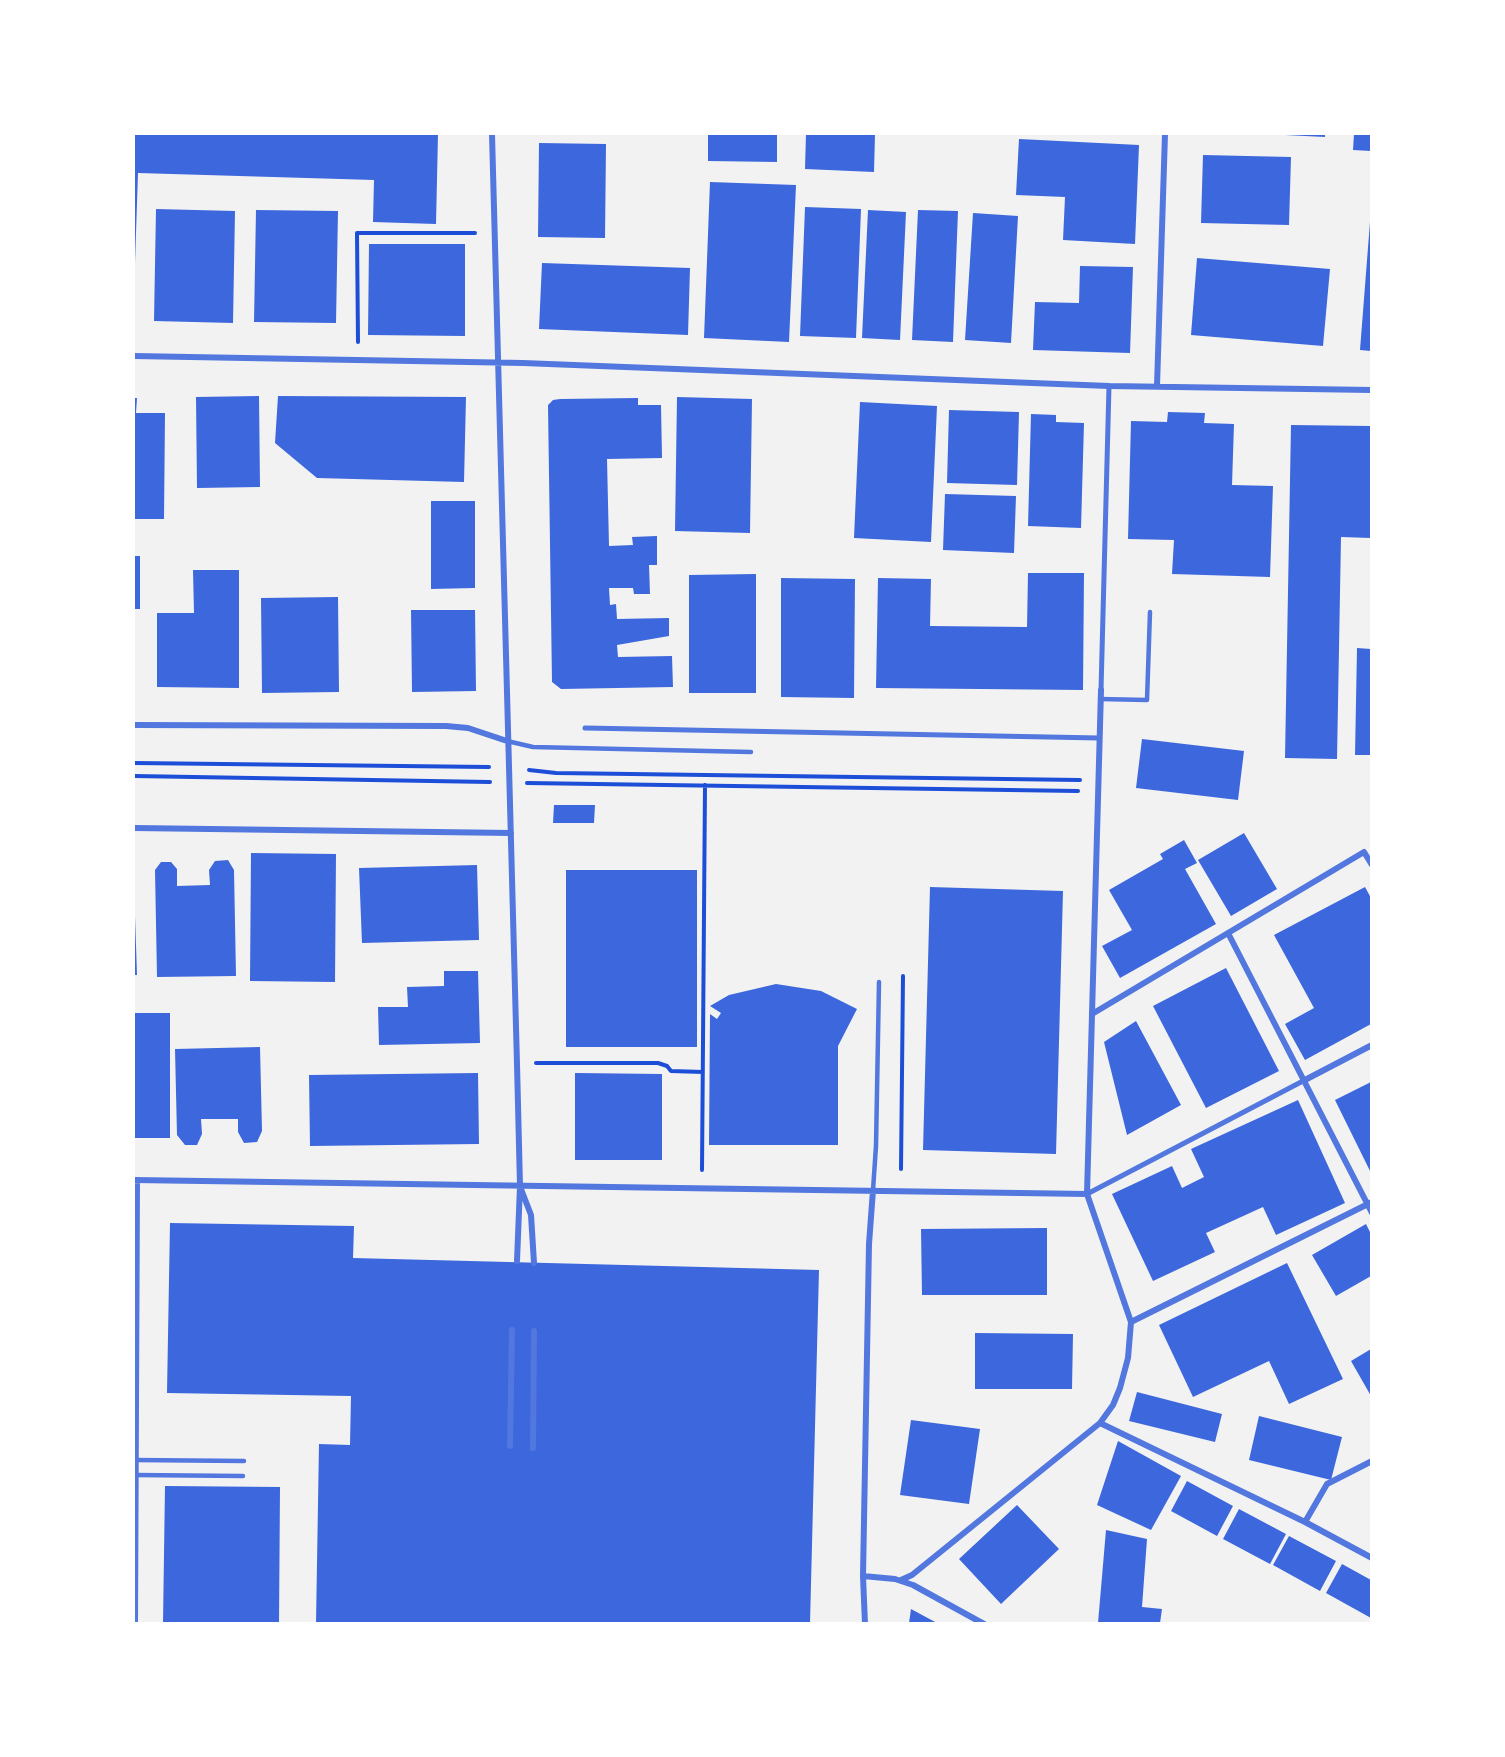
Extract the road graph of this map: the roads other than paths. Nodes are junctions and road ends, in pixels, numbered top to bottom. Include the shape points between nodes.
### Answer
1 (492, 134) edge
2 (1165, 134) edge
3 (134, 356) edge
4 (497, 363) junction
5 (1109, 386) junction
6 (1157, 386) junction
7 (1371, 390) edge
8 (1150, 612) dead end
9 (1101, 690) joint
10 (1100, 699) junction
11 (134, 725) edge
12 (585, 728) dead end
13 (1099, 738) junction
14 (507, 741) junction
15 (751, 752) dead end
16 (134, 828) edge
17 (511, 833) junction
18 (1371, 865) edge
19 (1228, 933) junction
20 (879, 982) dead end
21 (1092, 1014) junction
22 (1371, 1045) edge
23 (1304, 1081) junction
24 (135, 1180) edge
25 (520, 1186) junction
26 (873, 1190) junction
27 (1087, 1194) junction
28 (1369, 1203) edge
29 (1371, 1213) edge
30 (517, 1261) dead end
31 (534, 1263) dead end
32 (1131, 1322) junction
33 (512, 1330) dead end
34 (534, 1331) dead end
35 (1101, 1423) junction
36 (510, 1446) dead end
37 (533, 1448) dead end
38 (135, 1460) junction
39 (244, 1461) dead end
40 (1371, 1461) edge
41 (135, 1475) junction
42 (243, 1476) dead end
43 (1305, 1522) junction
44 (1371, 1558) edge
45 (863, 1576) junction
46 (901, 1580) junction
47 (135, 1623) edge
48 (865, 1623) edge
49 (984, 1623) edge

1 - 4 street
2 - 6 street
3 - 4 street
4 - 5 street
4 - 14 street
5 - 6 street
5 - 9 street
6 - 7 street
8 - 10 lane via 1147,700
9 - 10 street
10 - 13 street
11 - 14 street via 446,726 468,728
12 - 13 street
13 - 21 street
14 - 15 lane via 533,747
14 - 17 street
16 - 17 street
17 - 25 street
18 - 19 street via 1364,852
19 - 21 street
19 - 23 street
20 - 26 lane
21 - 27 street
22 - 23 street
23 - 27 street
23 - 28 street
24 - 25 street
24 - 38 street
25 - 26 street
25 - 30 street
25 - 31 street via 531,1215
26 - 27 street
26 - 45 street
27 - 32 street
28 - 29 street
28 - 32 street
32 - 35 street via 1120,1388
33 - 36 street
34 - 37 street
35 - 43 street
35 - 46 street
38 - 39 lane
38 - 41 street
40 - 43 street via 1327,1484
41 - 42 lane
41 - 47 street
43 - 44 street
45 - 46 street
45 - 48 street
46 - 49 street

